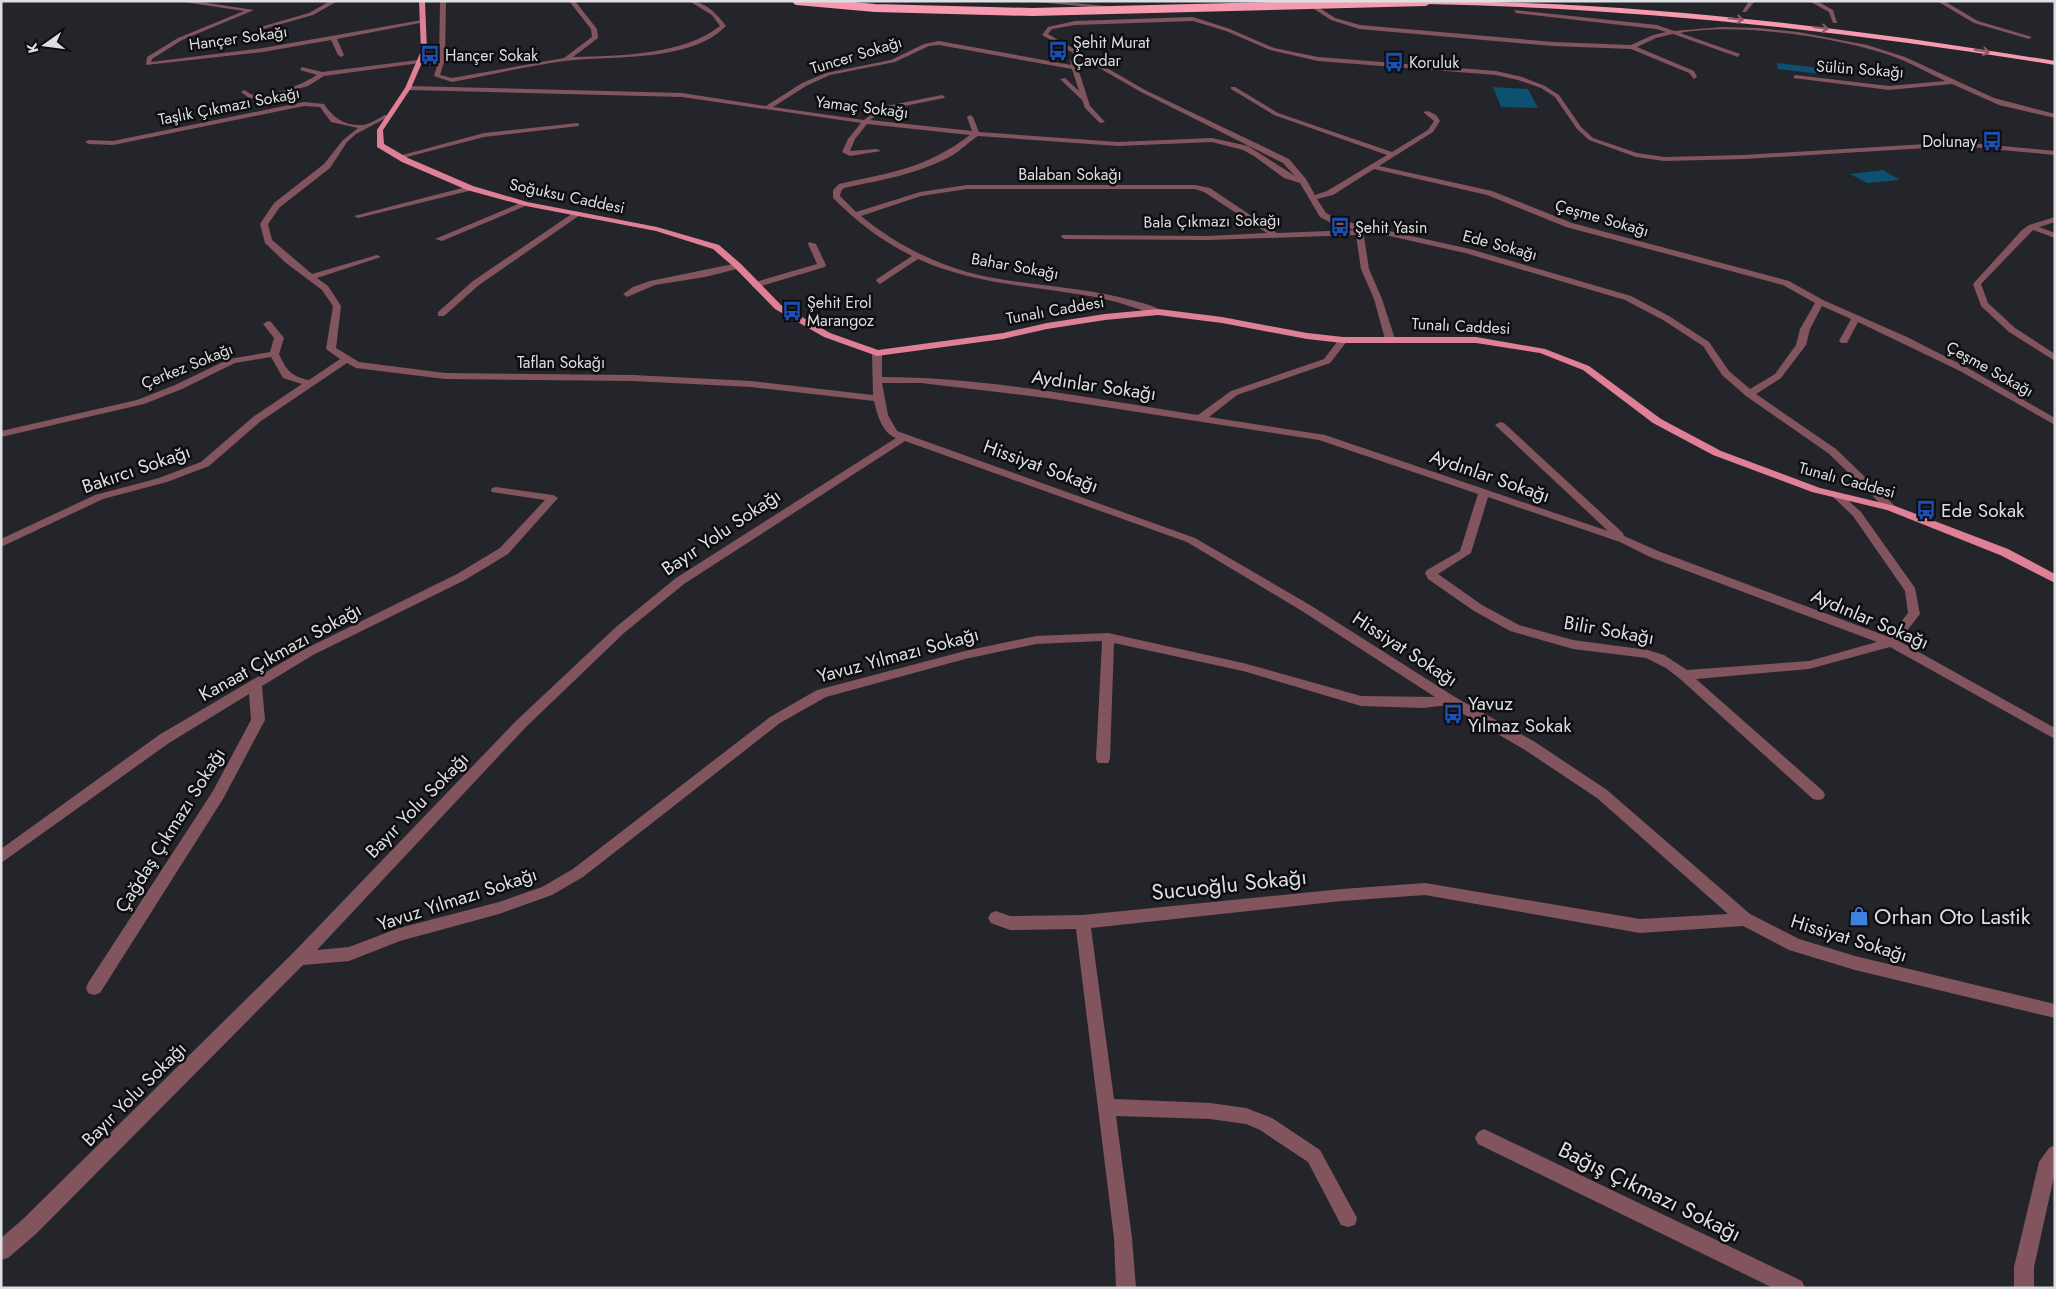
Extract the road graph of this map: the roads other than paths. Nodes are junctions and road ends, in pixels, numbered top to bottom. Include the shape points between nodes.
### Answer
1 (180, 1) edge
2 (335, 1) edge
3 (422, 1) edge
4 (443, 1) edge
5 (572, 1) edge
6 (692, 1) edge
7 (797, 1) edge
8 (874, 1) edge
9 (1030, 1) edge
10 (1157, 1) edge
11 (1305, 1) edge
12 (1598, 1) edge
13 (1752, 1) edge
14 (1812, 1) edge
15 (1940, 1) edge
16 (1425, 2) edge
17 (1386, 6) dead end
18 (1317, 9) junction
19 (1516, 11) dead end
20 (1744, 11) junction
21 (1757, 13) dead end
22 (1786, 16) dead end
23 (1806, 18) dead end
24 (1171, 20) junction
25 (1826, 20) dead end
26 (422, 22) junction
27 (1838, 22) joint
28 (260, 28) dead end
29 (1894, 30) dead end
30 (1674, 31) junction
31 (1913, 32) dead end
32 (333, 36) junction
33 (2029, 37) dead end
34 (1632, 47) junction
35 (1080, 54) junction
36 (341, 55) dead end
37 (1738, 55) dead end
38 (566, 59) junction
39 (418, 62) junction
40 (2055, 63) edge
41 (1074, 67) junction
42 (302, 69) dead end
43 (322, 74) junction
44 (1694, 77) dead end
45 (1794, 77) dead end
46 (1063, 79) dead end
47 (1954, 82) junction
48 (408, 88) junction
49 (1233, 88) dead end
50 (244, 92) dead end
51 (942, 97) dead end
52 (1086, 101) junction
53 (767, 108) junction
54 (1426, 112) dead end
55 (387, 116) junction
56 (2055, 116) edge
57 (970, 117) dead end
58 (867, 122) junction
59 (1102, 122) dead end
60 (577, 125) dead end
61 (365, 127) junction
62 (976, 134) junction
63 (89, 142) dead end
64 (877, 151) dead end
65 (2055, 153) edge
66 (1392, 154) junction
67 (399, 157) junction
68 (1375, 167) junction
69 (1303, 181) junction
70 (470, 188) junction
71 (1312, 198) junction
72 (526, 204) junction
73 (579, 213) junction
74 (855, 215) junction
75 (358, 216) dead end
76 (2055, 219) edge
77 (2032, 227) junction
78 (1359, 231) junction
79 (1276, 235) junction
80 (2055, 236) edge
81 (1065, 237) dead end
82 (438, 239) dead end
83 (812, 244) dead end
84 (377, 257) dead end
85 (916, 257) junction
86 (738, 266) junction
87 (311, 277) junction
88 (880, 281) dead end
89 (755, 285) junction
90 (627, 294) dead end
91 (1820, 302) junction
92 (1158, 312) junction
93 (441, 314) dead end
94 (1856, 317) junction
95 (268, 324) dead end
96 (1390, 339) junction
97 (1343, 340) junction
98 (1844, 342) dead end
99 (877, 353) junction
100 (274, 354) junction
101 (2055, 358) edge
102 (345, 360) junction
103 (877, 380) junction
104 (311, 383) junction
105 (1749, 394) junction
106 (878, 398) junction
107 (1202, 417) junction
108 (2055, 422) edge
109 (1500, 425) dead end
110 (1, 434) edge
111 (904, 437) junction
112 (496, 490) dead end
113 (1484, 493) junction
114 (1837, 496) junction
115 (1891, 508) junction
116 (4, 539) edge
117 (1624, 540) junction
118 (2055, 579) edge
119 (1108, 636) junction
120 (1891, 642) junction
121 (1684, 675) junction
122 (256, 686) junction
123 (1450, 700) junction
124 (2055, 734) edge
125 (1103, 759) dead end
126 (1818, 795) dead end
127 (1, 858) edge
128 (996, 918) dead end
129 (1745, 919) junction
130 (1083, 922) junction
131 (299, 958) junction
132 (94, 988) dead end
133 (2055, 1011) edge
134 (1106, 1107) junction
135 (1484, 1138) dead end
136 (2055, 1154) edge
137 (1348, 1218) dead end
138 (1, 1251) edge
139 (1126, 1288) edge
140 (1795, 1288) edge
141 (2024, 1288) edge

1 - 32 street, Hançer Sokağı via 251,10 180,39 156,52 148,64 262,50
2 - 28 street via 311,14
3 - 26 main road, Soğuksu Caddesi
4 - 38 street via 442,59 437,76 445,80 461,80
5 - 38 street via 594,29 595,38
6 - 38 street via 714,14 723,26 718,33 674,49
7 - 16 highway, bridge via 995,11
8 - 10 highway via 991,4
9 - 24 street via 1107,6 1148,12
11 - 18 street
12 - 20 highway
13 - 20 street
14 - 27 street via 1831,10
15 - 33 street via 1976,22
16 -> 40 highway via 1582,6 1773,22
17 - 18 street
18 - 34 street via 1333,19 1359,27 1553,44
19 - 30 street via 1628,22
20 - 21 highway
22 - 23 highway
24 - 35 street, Ede Sokağı via 1075,23 1050,28 1046,32 1045,35
24 - 65 street via 1208,23 1272,49 1318,59 1496,73 1520,78 1557,96 1591,140 1645,156 1686,160 1959,144
25 - 27 highway
26 - 32 street, Hançer Sokağı
26 - 39 main road, Soğuksu Caddesi via 424,51
29 - 31 highway
30 - 34 street
30 - 37 street
30 - 47 street via 1775,31 1815,38 1893,54
32 - 36 street
34 - 44 street via 1692,72
35 - 41 street via 1073,60
35 - 69 street, Ede Sokağı via 1143,91 1286,161
39 - 43 street
39 - 48 main road, Soğuksu Caddesi
41 - 52 street
41 - 53 street, Tuncer Sokağı via 928,43 891,62 829,74 797,88
42 - 43 street
43 - 50 street via 306,85 262,97 251,97
45 - 47 street, Sülün Sokağı via 1889,88
46 - 52 street
47 - 56 street via 2005,104
48 - 53 street, Yamaç Sokağı via 682,95
48 - 55 main road, Soğuksu Caddesi
49 - 66 street via 1276,114
51 - 58 street via 883,108
52 - 59 street via 1090,112
53 - 58 street, Yamaç Sokağı
54 - 66 street via 1436,118 1434,128
55 - 61 street
55 - 67 main road, Soğuksu Caddesi via 380,130 380,145
57 - 62 street
58 - 62 street, Yamaç Sokağı
58 - 64 street via 852,139 846,152
60 - 67 street via 484,135
61 - 63 street, Taşlık Çıkmazı Sokağı via 330,119 322,105 310,104 113,143
61 - 87 street via 345,141 327,166 277,205 264,224 268,241
62 - 69 street, Yamaç Sokağı via 1118,144 1222,142 1257,154 1287,176
62 - 74 street, Bahar Sokağı via 951,154 930,163 896,175 842,186 836,196
66 - 68 street
67 - 70 main road, Soğuksu Caddesi
68 - 71 street via 1330,193
68 - 91 street, Çeşme Sokağı via 1489,193 1569,225 1786,283
69 - 71 street, Ede Sokağı
70 - 72 main road, Soğuksu Caddesi
70 - 75 street
71 - 78 street, Ede Sokağı via 1323,215
72 - 73 main road, Soğuksu Caddesi
72 - 82 street
73 - 86 main road, Soğuksu Caddesi via 657,229 716,247
73 - 93 street via 476,283
74 - 79 street, Balaban Sokağı via 920,194 967,187 1195,187 1207,190
74 - 85 street, Bahar Sokağı
76 - 77 street
77 - 80 street
77 - 101 street via 1977,284 1984,304 2012,330
78 - 79 street, Bala Çıkmazı Sokağı
78 - 96 street via 1365,269
78 - 105 street, Ede Sokağı via 1467,251 1628,298 1706,344 1725,373
79 - 81 street, Bala Çıkmazı Sokağı
83 - 89 street via 822,265
84 - 87 street
85 - 88 street
85 - 92 street, Bahar Sokağı via 982,278 1110,296
86 - 89 main road, Soğuksu Caddesi
86 - 90 street via 657,281
87 - 102 street via 325,288 336,306 331,349
89 - 99 main road, Soğuksu Caddesi via 778,307 828,335
91 - 94 street, Çeşme Sokağı
91 - 105 street via 1805,328 1801,345 1778,376
92 - 97 main road, Tunalı Caddesi
92 - 99 main road, Tunalı Caddesi via 1104,317 1003,336
94 - 98 street
94 - 108 street, Çeşme Sokağı via 1963,369
95 - 100 street via 279,338
96 - 97 main road, Tunalı Caddesi
96 - 114 main road, Tunalı Caddesi via 1476,340 1525,346 1560,356 1596,374 1657,421 1682,435 1745,465
97 - 107 street via 1327,361 1234,393
99 - 103 street, Hissiyat Sokağı
100 - 104 street via 282,372 290,380
100 - 110 street, Çerkez Sokağı via 235,360 150,398
102 - 104 street, Bakırcı Sokağı
102 - 106 street, Taflan Sokağı via 356,366 445,376 633,378 751,384
103 - 106 street, Hissiyat Sokağı
103 - 107 street, Aydınlar Sokağı via 922,380
104 - 116 street, Bakırcı Sokağı via 257,419 205,464 163,480 99,497
105 - 115 street, Ede Sokağı via 1832,452
106 - 111 street, Hissiyat Sokağı via 886,424
107 - 113 street, Aydınlar Sokağı via 1321,437
109 - 117 street
111 - 123 street, Hissiyat Sokağı via 1190,540 1306,608
111 - 131 street, Bayır Yolu Sokağı via 680,581 620,630 521,724
112 - 122 street, Kanaat Çıkmazı Sokağı via 553,498 504,551 461,577 309,652
113 - 117 street, Aydınlar Sokağı
113 - 121 street, Bilir Sokağı via 1465,553 1432,576 1492,617 1528,633 1588,647 1635,649 1669,662
114 - 115 main road, Tunalı Caddesi
114 - 120 street via 1857,514 1911,591 1914,614
115 - 118 main road, Tunalı Caddesi via 2004,552
117 - 120 street, Aydınlar Sokağı
119 - 123 street, Yavuz Yılmazı Sokağı via 1243,667 1362,701 1423,703
119 - 125 street
119 - 131 street, Yavuz Yılmazı Sokağı via 1036,640 965,655 822,693 775,720 578,873 546,891 350,954
120 - 121 street via 1809,665
120 - 124 street, Aydınlar Sokağı
121 - 126 street
122 - 127 street, Kanaat Çıkmazı Sokağı via 164,739
122 - 132 street, Çağdaş Çıkmazı Sokağı via 258,720 218,795
123 - 129 street, Hissiyat Sokağı via 1530,746 1602,794
128 - 130 street, Sucuoğlu Sokağı via 1010,923
129 - 130 street, Sucuoğlu Sokağı via 1640,926 1425,889 1342,894
129 - 133 street, Hissiyat Sokağı via 1795,945 1829,956
130 - 134 street
131 - 138 street, Bayır Yolu Sokağı via 30,1226
134 - 137 street via 1210,1111 1246,1116 1266,1124 1314,1156
134 - 139 street via 1123,1238
135 - 140 street, Bağış Çıkmazı Sokağı
136 - 141 street via 2048,1162 2024,1267

